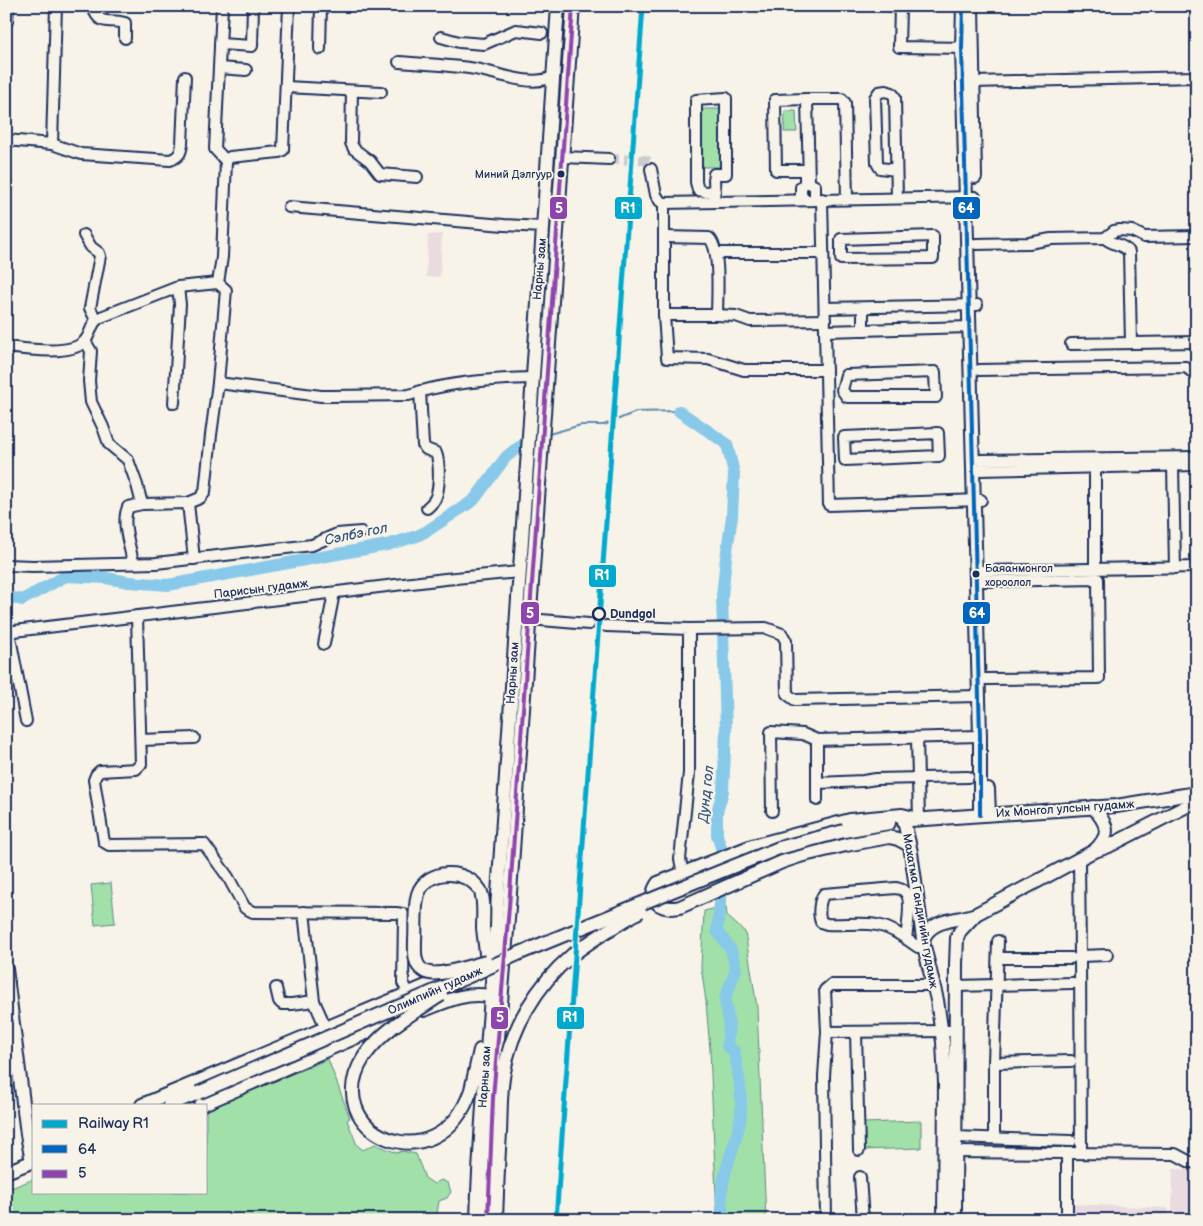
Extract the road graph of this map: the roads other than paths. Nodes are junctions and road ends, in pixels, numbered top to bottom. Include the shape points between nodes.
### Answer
1 (8, 6) edge
2 (56, 6) edge
3 (92, 6) edge
4 (222, 6) edge
5 (253, 6) edge
6 (289, 6) edge
7 (321, 6) edge
8 (558, 6) edge
9 (572, 6) edge
10 (891, 6) edge
11 (963, 6) edge
12 (972, 6) edge
13 (6, 21) edge
14 (542, 33) dead end
15 (441, 37) dead end
16 (125, 38) dead end
17 (220, 44) junction
18 (967, 48) junction
19 (320, 49) dead end
20 (398, 62) dead end
21 (218, 68) junction
22 (246, 70) dead end
23 (553, 77) junction
24 (185, 78) dead end
25 (973, 82) junction
26 (286, 88) junction
27 (352, 91) junction
28 (381, 92) dead end
29 (807, 99) junction
30 (1197, 102) edge
31 (1197, 115) edge
32 (6, 140) edge
33 (52, 144) junction
34 (563, 160) junction
35 (226, 161) junction
36 (609, 161) tunnel mouth
37 (651, 169) dead end
38 (896, 170) junction
39 (417, 176) dead end
40 (714, 197) junction
41 (971, 197) junction
42 (896, 198) junction
43 (804, 199) junction
44 (818, 199) junction
45 (847, 199) junction
46 (664, 203) junction
47 (289, 208) dead end
48 (558, 223) junction
49 (543, 224) junction
50 (84, 235) dead end
51 (1197, 236) edge
52 (664, 237) junction
53 (1105, 238) junction
54 (976, 247) junction
55 (841, 248) junction
56 (823, 251) junction
57 (716, 252) junction
58 (218, 283) junction
59 (178, 287) junction
60 (973, 305) junction
61 (825, 308) junction
62 (862, 308) junction
63 (664, 315) junction
64 (717, 315) junction
65 (96, 320) junction
66 (825, 320) junction
67 (970, 328) junction
68 (864, 330) junction
69 (825, 331) junction
70 (85, 341) junction
71 (1197, 342) edge
72 (1132, 343) junction
73 (1071, 344) dead end
74 (6, 347) edge
75 (826, 370) junction
76 (979, 370) junction
77 (1197, 376) edge
78 (532, 378) junction
79 (218, 383) junction
80 (842, 390) junction
81 (420, 391) junction
82 (826, 391) junction
83 (174, 403) dead end
84 (844, 447) junction
85 (828, 448) junction
86 (1197, 457) edge
87 (980, 465) junction
88 (1173, 465) junction
89 (1197, 465) edge
90 (1094, 466) junction
91 (978, 500) junction
92 (188, 503) junction
93 (142, 504) junction
94 (427, 508) dead end
95 (361, 532) dead end
96 (194, 558) junction
97 (133, 563) junction
98 (6, 565) edge
99 (1197, 567) edge
100 (1095, 568) junction
101 (1175, 568) junction
102 (520, 572) junction
103 (983, 576) junction
104 (334, 593) junction
105 (137, 616) junction
106 (529, 619) junction
107 (589, 624) tunnel mouth
108 (606, 626) tunnel mouth
109 (693, 629) junction
110 (7, 632) edge
111 (324, 644) dead end
112 (985, 679) junction
113 (979, 696) junction
114 (26, 721) dead end
115 (510, 721) junction
116 (522, 729) junction
117 (980, 736) junction
118 (508, 737) junction
119 (194, 738) dead end
120 (917, 738) junction
121 (141, 740) junction
122 (817, 740) junction
123 (968, 777) dead end
124 (917, 778) junction
125 (818, 783) junction
126 (1197, 793) edge
127 (1197, 799) edge
128 (818, 800) dead end
129 (1093, 808) junction
130 (772, 811) dead end
131 (985, 814) junction
132 (919, 819) junction
133 (904, 821) junction
134 (844, 831) joint
135 (910, 845) junction
136 (680, 850) junction
137 (1092, 852) junction
138 (1079, 859) junction
139 (686, 873) junction
140 (658, 883) junction
141 (672, 891) junction
142 (918, 899) junction
143 (504, 907) junction
144 (304, 912) junction
145 (976, 914) junction
146 (941, 922) junction
147 (957, 938) junction
148 (906, 939) junction
149 (998, 941) dead end
150 (924, 943) junction
151 (520, 953) junction
152 (1106, 956) dead end
153 (1076, 957) junction
154 (490, 958) junction
155 (998, 958) junction
156 (6, 969) edge
157 (474, 974) junction
158 (1073, 983) dead end
159 (933, 985) junction
160 (997, 985) junction
161 (956, 986) junction
162 (276, 988) dead end
163 (409, 993) junction
164 (490, 998) junction
165 (393, 1000) junction
166 (314, 1001) junction
167 (372, 1010) junction
168 (400, 1018) junction
169 (326, 1028) junction
170 (380, 1028) junction
171 (942, 1031) junction
172 (827, 1032) junction
173 (856, 1032) junction
174 (955, 1032) junction
175 (1071, 1061) dead end
176 (994, 1063) junction
177 (199, 1099) edge
178 (144, 1104) edge
179 (175, 1104) edge
180 (955, 1137) junction
181 (994, 1138) junction
182 (30, 1139) edge
183 (1071, 1141) dead end
184 (859, 1150) dead end
185 (955, 1152) junction
186 (1067, 1153) junction
187 (1081, 1153) junction
188 (32, 1154) edge
189 (32, 1162) edge
190 (1197, 1163) edge
191 (6, 1172) edge
192 (860, 1177) dead end
193 (477, 1220) edge
194 (488, 1220) edge
195 (496, 1220) edge
196 (826, 1220) edge
197 (862, 1220) edge
198 (944, 1220) edge
199 (955, 1220) edge
200 (1067, 1220) edge

1 - 13 main road
2 - 33 street
3 - 16 street via 97,18 125,23
4 - 17 street
5 - 17 street via 252,46
6 - 26 street
7 - 19 street
8 - 23 main road, Нарны зам
9 - 34 main road, Нарны зам
10 - 18 street via 900,7 900,47
11 - 18 main road
12 - 18 main road
14 - 15 street via 516,30 484,44
17 - 21 street
18 - 25 main road
18 - 41 main road
20 - 23 street via 471,68 528,80
21 - 22 street
21 - 35 street via 215,149
23 - 49 main road, Нарны зам
24 - 33 street via 182,144 176,158 146,160 81,154
25 - 30 street via 1196,77
25 - 41 main road
26 - 27 street
26 - 35 street via 283,150 230,157
27 - 28 street
27 - 39 street via 350,139 354,149 380,174
29 - 43 street via 775,100 776,170 805,170 805,183 801,187
29 - 44 street via 808,183 815,186
29 - 45 street via 842,99 845,103
30 - 31 street
32 - 33 street
34 - 36 street
34 - 48 main road, Нарны зам
35 - 58 street
37 - 46 street via 656,195
38 - 38 street via 895,97 886,91 879,92 875,98 877,164 880,168
38 - 42 street
40 - 40 street via 698,190 696,182 696,100 726,98 726,174 714,174
40 - 43 street
40 - 46 street
41 - 42 street
41 - 54 main road
41 - 60 main road
42 - 45 street
43 - 44 street
44 - 45 street
44 - 56 street
46 - 52 street
47 - 49 street via 504,225
48 - 49 main road
48 - 106 main road, Нарны зам
49 - 78 main road, Нарны зам
50 - 65 street via 100,256 90,308
51 - 53 street via 1144,237 1124,230 1114,231
52 - 57 street via 709,238
52 - 63 street
53 - 54 street via 1051,239 1029,248
53 - 72 street via 1130,252
54 - 60 main road
55 - 55 street via 841,259 933,258 933,236 841,239
55 - 56 street
56 - 57 street
56 - 61 street
57 - 64 street
58 - 59 street
58 - 79 street via 226,290
59 - 65 street
59 - 83 street via 180,304
60 - 62 street
60 - 67 main road
60 - 76 main road
61 - 62 street
61 - 66 street
62 - 68 street
63 - 64 street
63 - 75 street via 667,358 708,359 744,370
64 - 66 street via 750,321
65 - 70 street
66 - 69 street
67 - 68 street
67 - 91 main road
68 - 69 street
69 - 75 street
70 - 74 street via 75,347 44,351
70 - 93 street via 91,351 91,402 109,444 128,460
71 - 72 street
72 - 73 street
75 - 82 street
76 - 77 street via 1186,367
76 - 87 main road
78 - 81 street
78 - 102 main road, Нарны зам
79 - 81 street via 321,396 409,395
79 - 92 street via 205,492
80 - 80 street via 846,375 935,372 936,397 847,397
80 - 82 street
81 - 94 street via 423,445 436,453 439,461 437,494
82 - 85 street
84 - 84 street via 844,437 938,433 939,456 845,460
84 - 85 street
85 - 91 street via 829,505
86 - 87 street
87 - 90 street
87 - 91 main road
88 - 89 street
88 - 90 street
88 - 101 street
90 - 100 street
91 - 103 main road
91 - 113 main road
92 - 93 street
92 - 96 street
93 - 97 street via 128,506 126,512
95 - 96 street via 337,534 312,545
96 - 97 street
97 - 98 street
99 - 101 street
100 - 101 street
100 - 103 street
102 - 104 street, Парисын гудамж
102 - 115 main road, Нарны зам
103 - 112 main road
103 - 112 street via 1098,578 1099,678
104 - 105 street, Парисын гудамж
104 - 111 street
105 - 110 street, Парисын гудамж
105 - 121 street
106 - 107 street
106 - 116 main road, Нарны зам
108 - 109 street
109 - 113 street via 766,628 782,634 786,641 787,694 795,700
109 - 136 street via 689,773
110 - 114 street
112 - 131 main road
113 - 117 main road
115 - 116 main road
115 - 118 main road, Нарны зам
116 - 118 main road
116 - 143 main road, Нарны зам
117 - 120 street
117 - 131 main road
118 - 143 main road, Нарны зам
119 - 121 street
120 - 122 street
120 - 124 street
121 - 144 street via 139,768 100,772 94,780 104,842 109,845 204,844 249,911
122 - 125 street
122 - 130 street via 803,734 771,732
123 - 124 street
124 - 125 street
124 - 132 street
125 - 128 street
126 - 129 main road, Их Монгол улсын гудамж
127 - 137 main road
129 - 131 main road, Их Монгол улсын гудамж
129 - 137 main road via 1106,828 1104,841
131 - 132 main road, Их Монгол улсын гудамж
132 - 133 main road, Их Монгол улсын гудамж
132 - 139 main road via 902,815 850,820 752,846
133 - 134 main road, Их Монгол улсын гудамж
133 - 135 main road, Махатма Гандигийн гудамж
134 - 141 main road, Олимпийн гудамж, bridge via 779,848
135 - 140 main road via 889,838 800,856 680,907 665,909 660,906 655,899
135 - 142 main road, Махатма Гандигийн гудамж
136 - 139 street via 679,863
136 - 140 street via 675,865
137 - 138 main road
138 - 145 main road
138 - 153 street
139 - 140 main road
141 - 151 main road, Олимпийн гудамж, bridge
141 - 195 main road, bridge via 571,956 538,992 524,1015 504,1072
142 - 146 main road via 926,912
142 - 150 main road, Махатма Гандигийн гудамж
143 - 154 main road, Нарны зам
143 - 194 main road, Нарны зам via 506,942 493,1098
144 - 163 street via 402,914 403,983
144 - 166 street
145 - 146 main road
145 - 147 main road
146 - 147 main road
146 - 150 main road via 926,932
147 - 161 main road, Махатма Гандигийн гудамж
148 - 148 street via 909,908 904,891 896,888 824,894 822,897 821,922 877,925
148 - 150 street via 918,947
149 - 155 street
150 - 159 main road, Махатма Гандигийн гудамж
151 - 154 main road, bridge via 434,974 424,972 415,955 416,903 418,893 426,883 438,875 450,873 471,880 480,891
151 - 157 main road, Олимпийн гудамж, bridge
152 - 153 street
153 - 155 street
153 - 187 street
154 - 163 main road
154 - 164 main road, Нарны зам
155 - 160 street
156 - 182 main road
157 - 164 main road, bridge via 397,1023 364,1058 354,1084 354,1095 367,1126 387,1139 414,1143 439,1134 451,1124 463,1109 471,1090
157 - 177 main road, Олимпийн гудамж, bridge
158 - 160 street
159 - 171 main road, Махатма Гандигийн гудамж
159 - 172 street via 831,985 824,990
160 - 161 street
160 - 176 street
161 - 174 main road, Махатма Гандигийн гудамж
162 - 166 street via 278,1001 282,1004
163 - 165 main road
164 - 168 main road via 478,994 462,995
164 - 193 main road, Нарны зам
165 - 167 main road
165 - 168 main road via 389,1011 392,1016
166 - 169 street
167 - 169 main road
167 - 170 main road via 381,1014
168 - 170 main road
169 - 178 main road
170 - 177 main road
171 - 173 street
171 - 174 street
171 - 198 main road, Махатма Гандигийн гудамж via 945,1068
172 - 173 street
172 - 196 street via 824,1076
173 - 184 street
174 - 180 main road, Махатма Гандигийн гудамж
175 - 176 street
176 - 181 street
177 - 179 main road, Олимпийн гудамж
180 - 181 street
180 - 185 main road, Махатма Гандигийн гудамж
181 - 183 street
182 - 188 main road
185 - 186 street
185 - 199 main road, Махатма Гандигийн гудамж
186 - 187 street
186 - 200 street via 1063,1205
187 - 190 street via 1175,1154
189 - 191 main road
192 - 197 street

